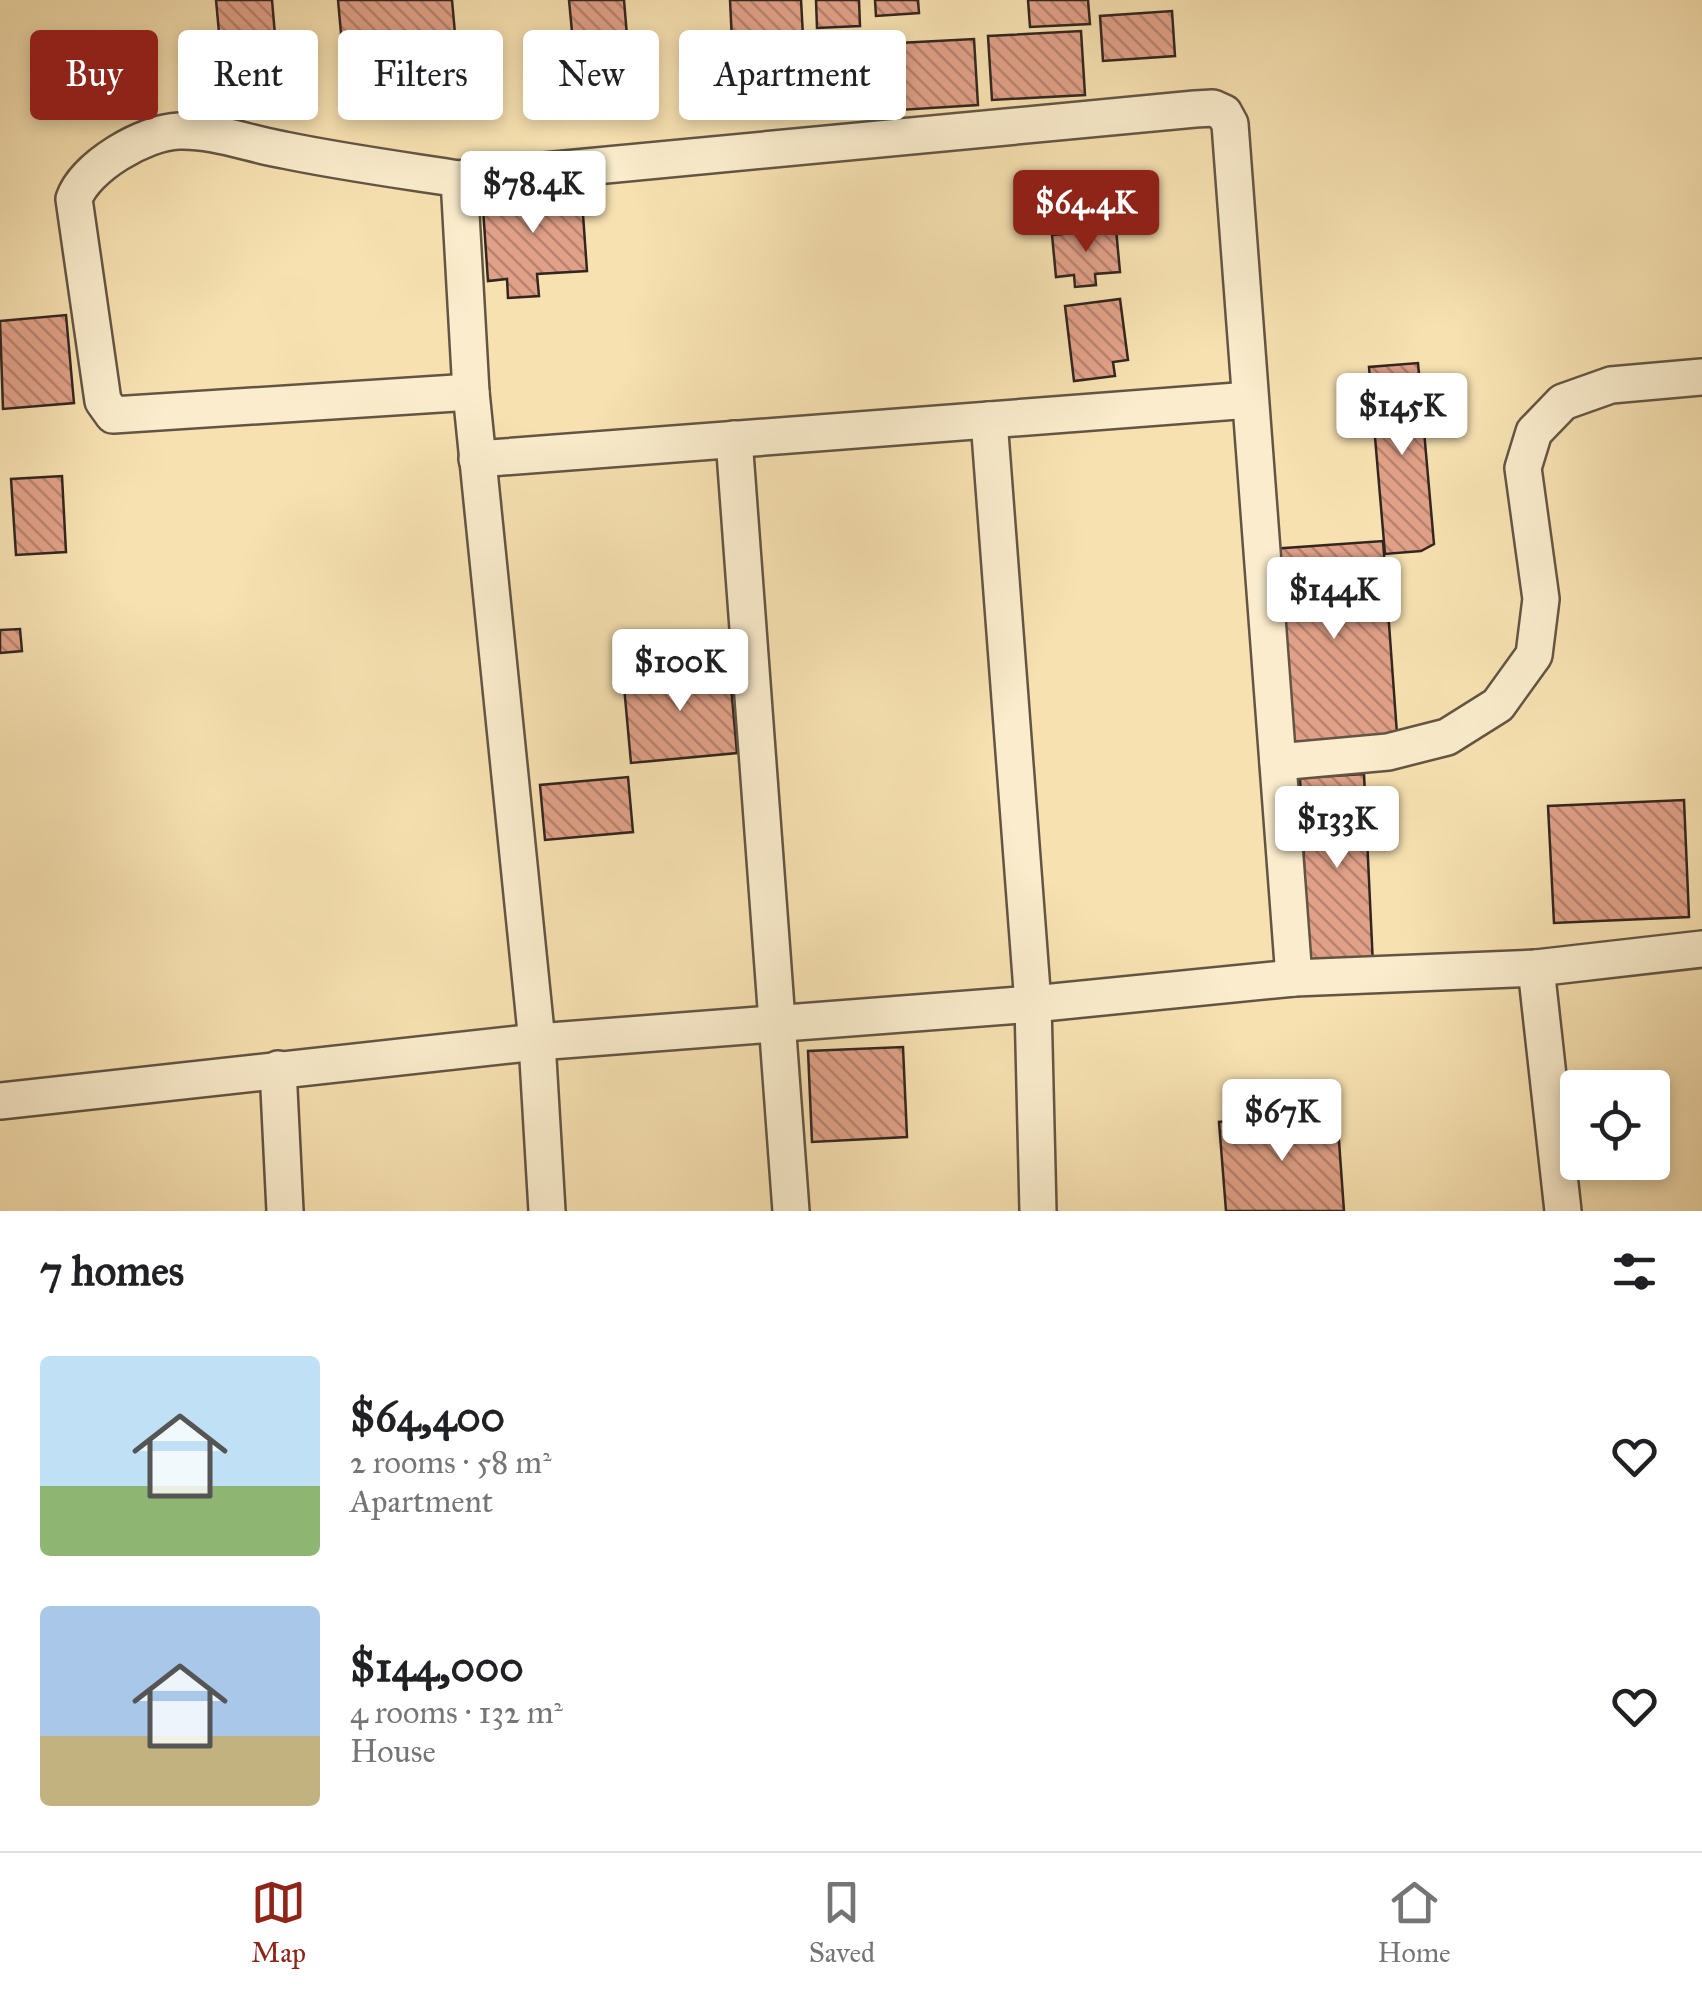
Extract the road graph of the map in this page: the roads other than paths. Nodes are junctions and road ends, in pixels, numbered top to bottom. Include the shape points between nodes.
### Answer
1 (459, 180) junction
2 (1702, 377) edge
3 (471, 392) junction
4 (1250, 400) junction
5 (989, 420) junction
6 (734, 440) junction
7 (477, 459) junction
8 (1278, 762) junction
9 (1702, 949) edge
10 (1536, 968) junction
11 (1294, 978) junction
12 (1033, 1004) junction
13 (779, 1022) junction
14 (537, 1042) junction
15 (278, 1069) junction
16 (0, 1100) edge
17 (285, 1211) edge
18 (547, 1211) edge
19 (792, 1211) edge
20 (1038, 1211) edge
21 (1563, 1211) edge

1 - 3 street
1 - 3 street via 174,131 94,169 74,199 103,400 114,414
1 - 4 street via 1213,108 1230,124
2 - 8 street via 1611,385 1563,402 1534,432 1523,468 1541,599 1534,654 1498,705 1447,737 1388,752
3 - 7 street
4 - 5 street
4 - 8 street
5 - 6 street
5 - 12 street
6 - 7 street
6 - 13 street
7 - 14 street
8 - 11 street
9 - 10 street
10 - 11 street
10 - 21 street
11 - 12 street
12 - 13 street
12 - 20 street
13 - 14 street
13 - 19 street
14 - 15 street
14 - 18 street
15 - 16 street
15 - 17 street

